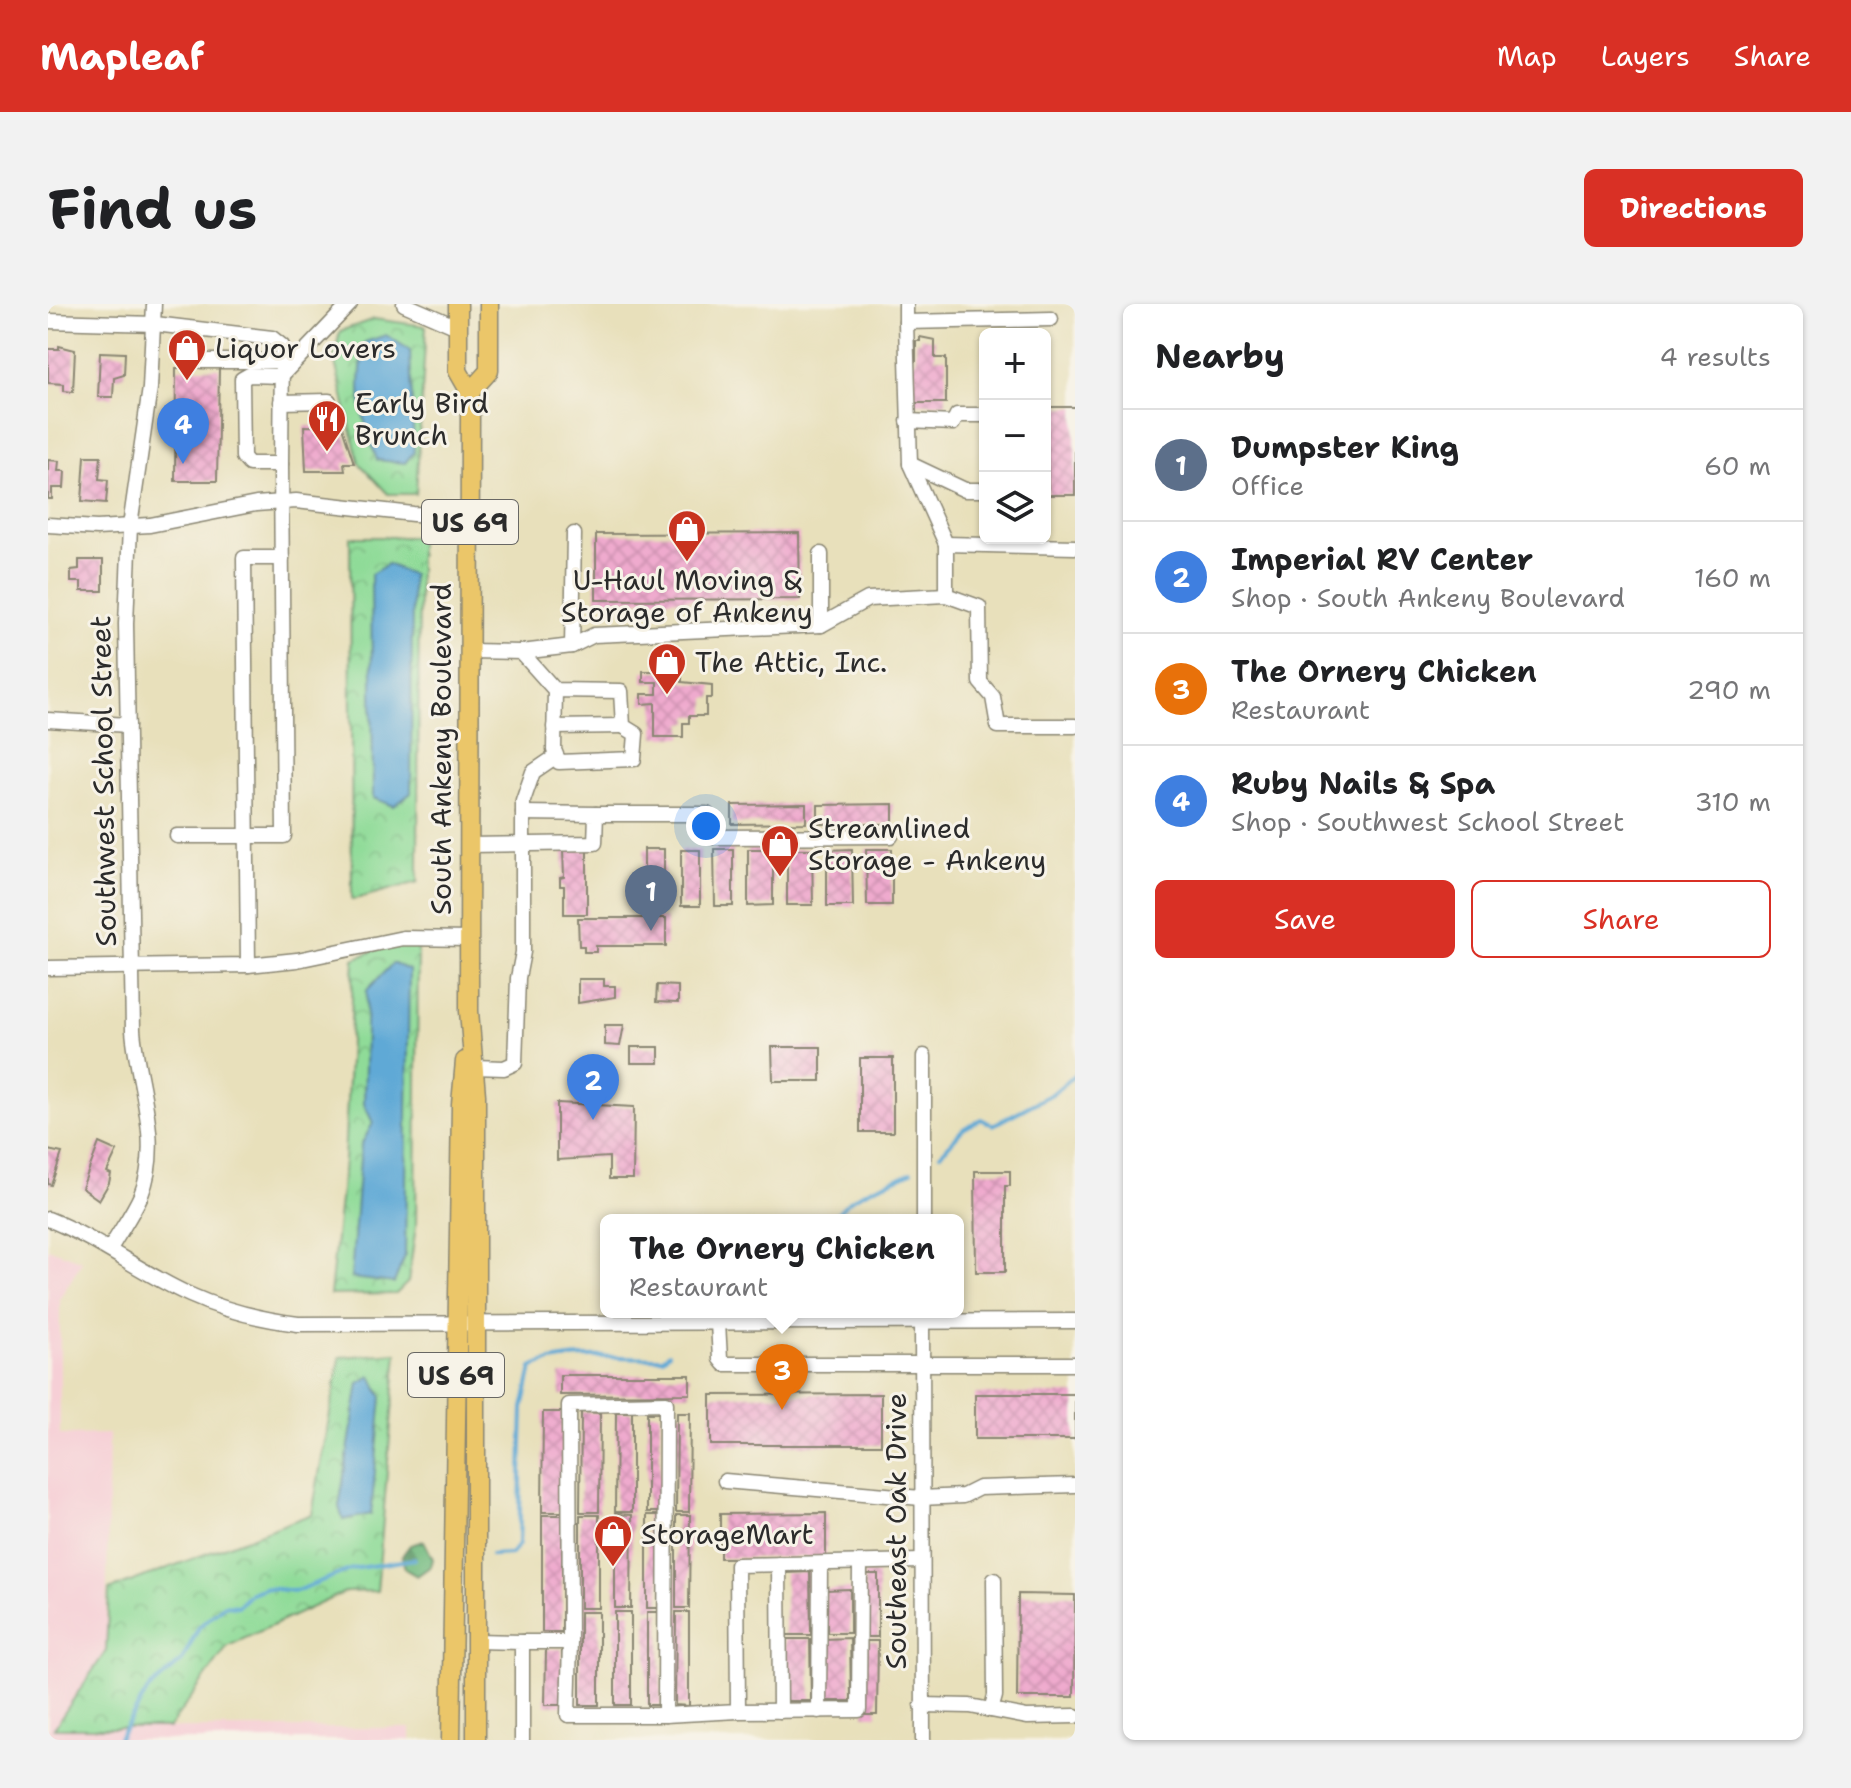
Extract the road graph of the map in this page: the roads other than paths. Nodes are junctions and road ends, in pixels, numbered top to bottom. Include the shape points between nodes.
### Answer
1 (154, 304) edge
2 (350, 304) edge
3 (410, 304) edge
4 (458, 304) edge
5 (489, 304) edge
6 (906, 304) edge
7 (1051, 319) dead end
8 (48, 321) edge
9 (906, 322) junction
10 (155, 324) junction
11 (457, 327) junction
12 (182, 328) junction
13 (281, 368) junction
14 (470, 392) junction
15 (329, 401) dead end
16 (281, 402) junction
17 (979, 415) edge
18 (908, 421) junction
19 (281, 464) junction
20 (910, 464) junction
21 (979, 490) edge
22 (282, 502) junction
23 (470, 516) junction
24 (48, 525) edge
25 (130, 526) junction
26 (574, 534) dead end
27 (946, 544) junction
28 (1075, 547) edge
29 (821, 554) dead end
30 (282, 558) junction
31 (946, 595) junction
32 (821, 625) junction
33 (572, 646) junction
34 (470, 651) junction
35 (521, 652) junction
36 (555, 690) junction
37 (48, 720) edge
38 (128, 725) junction
39 (623, 726) junction
40 (1075, 726) edge
41 (554, 727) junction
42 (555, 757) junction
43 (523, 813) junction
44 (596, 814) junction
45 (177, 836) dead end
46 (245, 836) junction
47 (891, 836) dead end
48 (469, 845) junction
49 (522, 845) junction
50 (469, 939) junction
51 (248, 965) junction
52 (48, 968) edge
53 (132, 968) junction
54 (469, 1011) junction
55 (924, 1056) dead end
56 (474, 1067) junction
57 (924, 1214) edge
58 (48, 1219) edge
59 (110, 1249) junction
60 (964, 1317) edge
61 (863, 1318) edge
62 (921, 1318) edge
63 (1075, 1321) edge
64 (718, 1323) junction
65 (466, 1326) junction
66 (921, 1363) junction
67 (1075, 1364) edge
68 (725, 1481) dead end
69 (1075, 1485) edge
70 (921, 1498) junction
71 (921, 1561) junction
72 (860, 1563) junction
73 (779, 1564) junction
74 (820, 1564) junction
75 (994, 1580) dead end
76 (475, 1641) junction
77 (522, 1642) junction
78 (570, 1642) junction
79 (922, 1705) junction
80 (991, 1710) junction
81 (738, 1711) junction
82 (780, 1711) junction
83 (819, 1711) junction
84 (665, 1715) junction
85 (1075, 1716) edge
86 (451, 1740) edge
87 (476, 1740) edge
88 (522, 1740) edge
89 (923, 1740) edge

1 - 10 street, Southwest School Street
2 - 13 street
3 - 11 street
4 - 11 main road, South Ankeny Boulevard / US 69
5 - 14 main road via 489,371
6 - 9 street
7 - 9 street
8 - 10 street
9 - 18 street
10 - 12 street
10 - 25 street, Southwest School Street
11 - 14 main road, South Ankeny Boulevard / US 69 via 458,371
12 - 13 street via 202,361
12 - 13 street via 272,338 282,346
13 - 16 street
13 - 19 street via 242,379 243,457 249,464
14 - 23 main road, South Ankeny Boulevard / US 69
15 - 16 street
16 - 19 street
17 - 18 street via 957,415 953,423
18 - 20 street
19 - 22 street
20 - 21 street via 965,490
20 - 27 street
22 - 23 street
22 - 25 street
22 - 30 street
23 - 34 main road, South Ankeny Boulevard / US 69
24 - 25 street
25 - 38 street, Southwest School Street
26 - 33 street
27 - 28 street
27 - 31 street
29 - 32 street
30 - 46 street via 244,558
30 - 46 street via 284,836
31 - 32 street via 868,599
31 - 40 street via 979,607 980,682 993,697 998,726
32 - 33 street via 594,635
33 - 35 street
34 - 35 street
34 - 48 main road, South Ankeny Boulevard / US 69
35 - 36 street
36 - 39 street via 621,691
36 - 41 street
37 - 38 street
38 - 53 street, Southwest School Street
39 - 41 street
39 - 42 street via 636,734 634,759 559,762
41 - 42 street
42 - 43 street via 533,772 526,784
43 - 44 street
43 - 49 street
44 - 47 street via 707,814 712,837
44 - 49 street via 594,844
45 - 46 street
46 - 51 street
48 - 49 street
48 - 50 main road, South Ankeny Boulevard / US 69
49 - 56 street via 523,952 515,1063
50 - 51 street via 403,938
50 - 54 main road, South Ankeny Boulevard / US 69
51 - 53 street
52 - 53 street
53 - 59 street, Southwest School Street via 136,1071 148,1111 149,1160 141,1194
54 - 56 main road, South Ankeny Boulevard / US 69
54 - 65 main road, South Ankeny Boulevard / US 69 via 461,1104
55 - 57 street
56 - 65 main road, South Ankeny Boulevard / US 69
58 - 59 street
59 - 65 street via 188,1294 260,1319
60 - 63 street
61 - 64 street
62 - 66 street, Southeast Oak Drive
64 - 65 street
64 - 66 street via 724,1364
65 - 76 main road, South Ankeny Boulevard / US 69
65 - 86 main road, South Ankeny Boulevard / US 69
66 - 67 street
66 - 70 street, Southeast Oak Drive
68 - 70 street
69 - 70 street via 979,1488 963,1496
70 - 71 street, Southeast Oak Drive
71 - 72 street
71 - 79 street, Southeast Oak Drive
72 - 74 street
72 - 83 street via 859,1710
73 - 74 street
73 - 81 street via 737,1565
73 - 82 street
74 - 83 street
75 - 80 street
76 - 77 street
76 - 87 main road, South Ankeny Boulevard / US 69
77 - 78 street
77 - 88 street
78 - 84 street via 568,1715
78 - 84 street via 569,1405 666,1403
79 - 80 street
79 - 89 street, Southeast Oak Drive
80 - 85 street via 1027,1717
81 - 82 street
81 - 84 street
82 - 83 street

